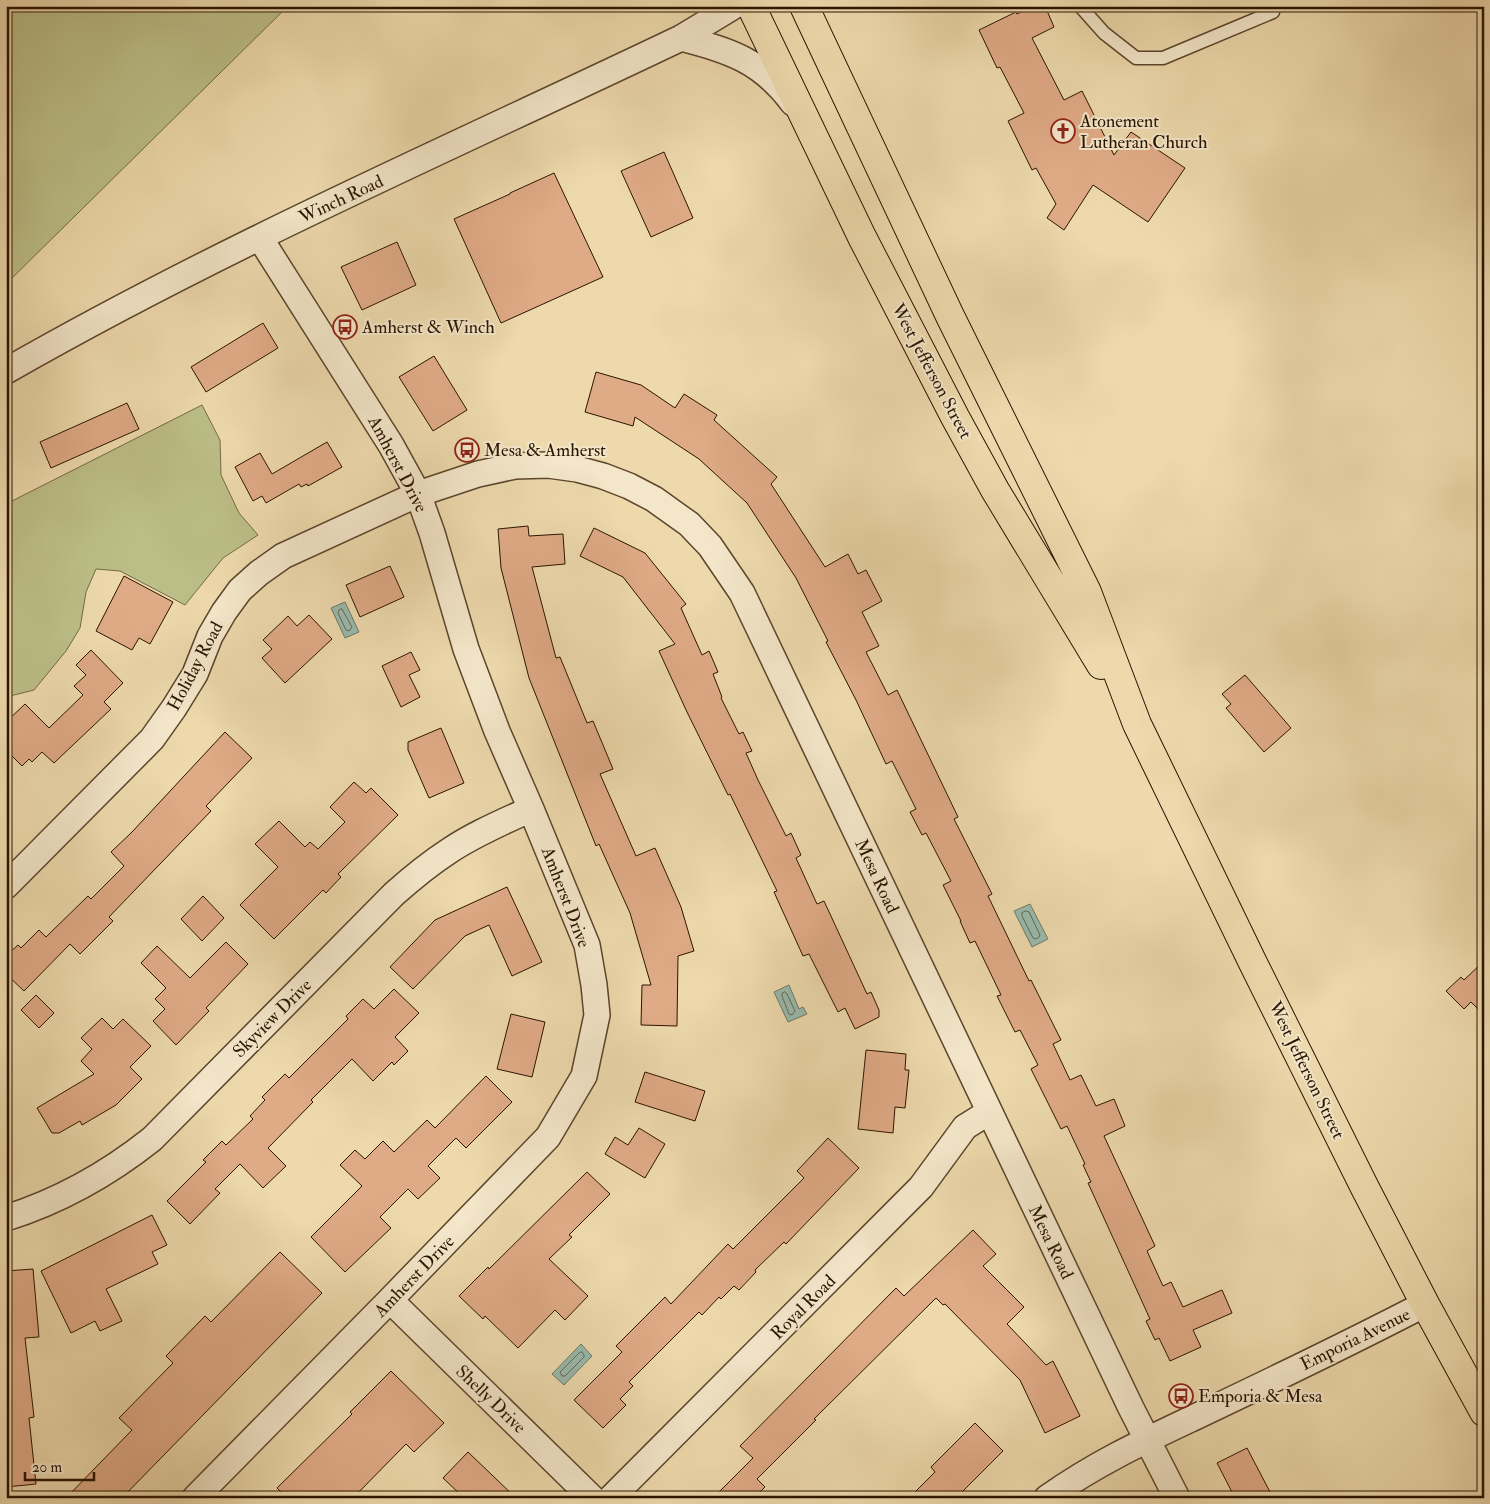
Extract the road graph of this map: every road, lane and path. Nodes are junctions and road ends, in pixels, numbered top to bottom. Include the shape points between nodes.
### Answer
1 (734, 6) edge
2 (751, 6) edge
3 (804, 6) edge
4 (1080, 6) edge
5 (1273, 12) dead end
6 (681, 38) junction
7 (803, 117) junction
8 (260, 238) junction
9 (6, 371) edge
10 (418, 494) junction
11 (1137, 724) junction
12 (531, 809) junction
13 (6, 886) edge
14 (989, 1112) junction
15 (6, 1218) edge
16 (390, 1300) junction
17 (1425, 1304) junction
18 (1484, 1412) edge
19 (1147, 1439) junction
20 (195, 1498) edge
21 (592, 1498) edge
22 (611, 1498) edge
23 (1046, 1498) edge
24 (1177, 1498) edge

1 - 6 street, Winch Road
2 - 7 main road, West Jefferson Street
3 - 11 main road, West Jefferson Street via 950,316 1086,592
4 - 5 lane via 1104,33 1136,58 1162,58
6 - 7 street via 718,48 760,68 782,88
6 - 8 street, Winch Road
7 - 11 main road, West Jefferson Street via 995,490
8 - 9 street, Winch Road
8 - 10 street, Amherst Drive via 391,445
10 - 12 street, Amherst Drive via 466,649
10 - 13 street, Holiday Road via 283,556 240,590 210,636 195,674 152,739
10 - 14 street, Mesa Road via 478,474 515,466 548,465 577,469 620,483 654,499 689,524 710,546 742,593
11 - 17 main road, West Jefferson Street
12 - 15 street, Skyview Drive via 450,850 419,872 152,1139 131,1156 71,1193
12 - 16 street, Amherst Drive via 588,946 597,1016 584,1076 548,1137
14 - 19 street, Mesa Road
14 - 22 street, Royal Road via 965,1127 921,1187
16 - 20 street, Amherst Drive
16 - 21 street, Shelly Drive
17 - 18 main road, West Jefferson Street
17 - 19 street, Emporia Avenue
19 - 23 street, Emporia Avenue via 1075,1478
19 - 24 street, Mesa Road

